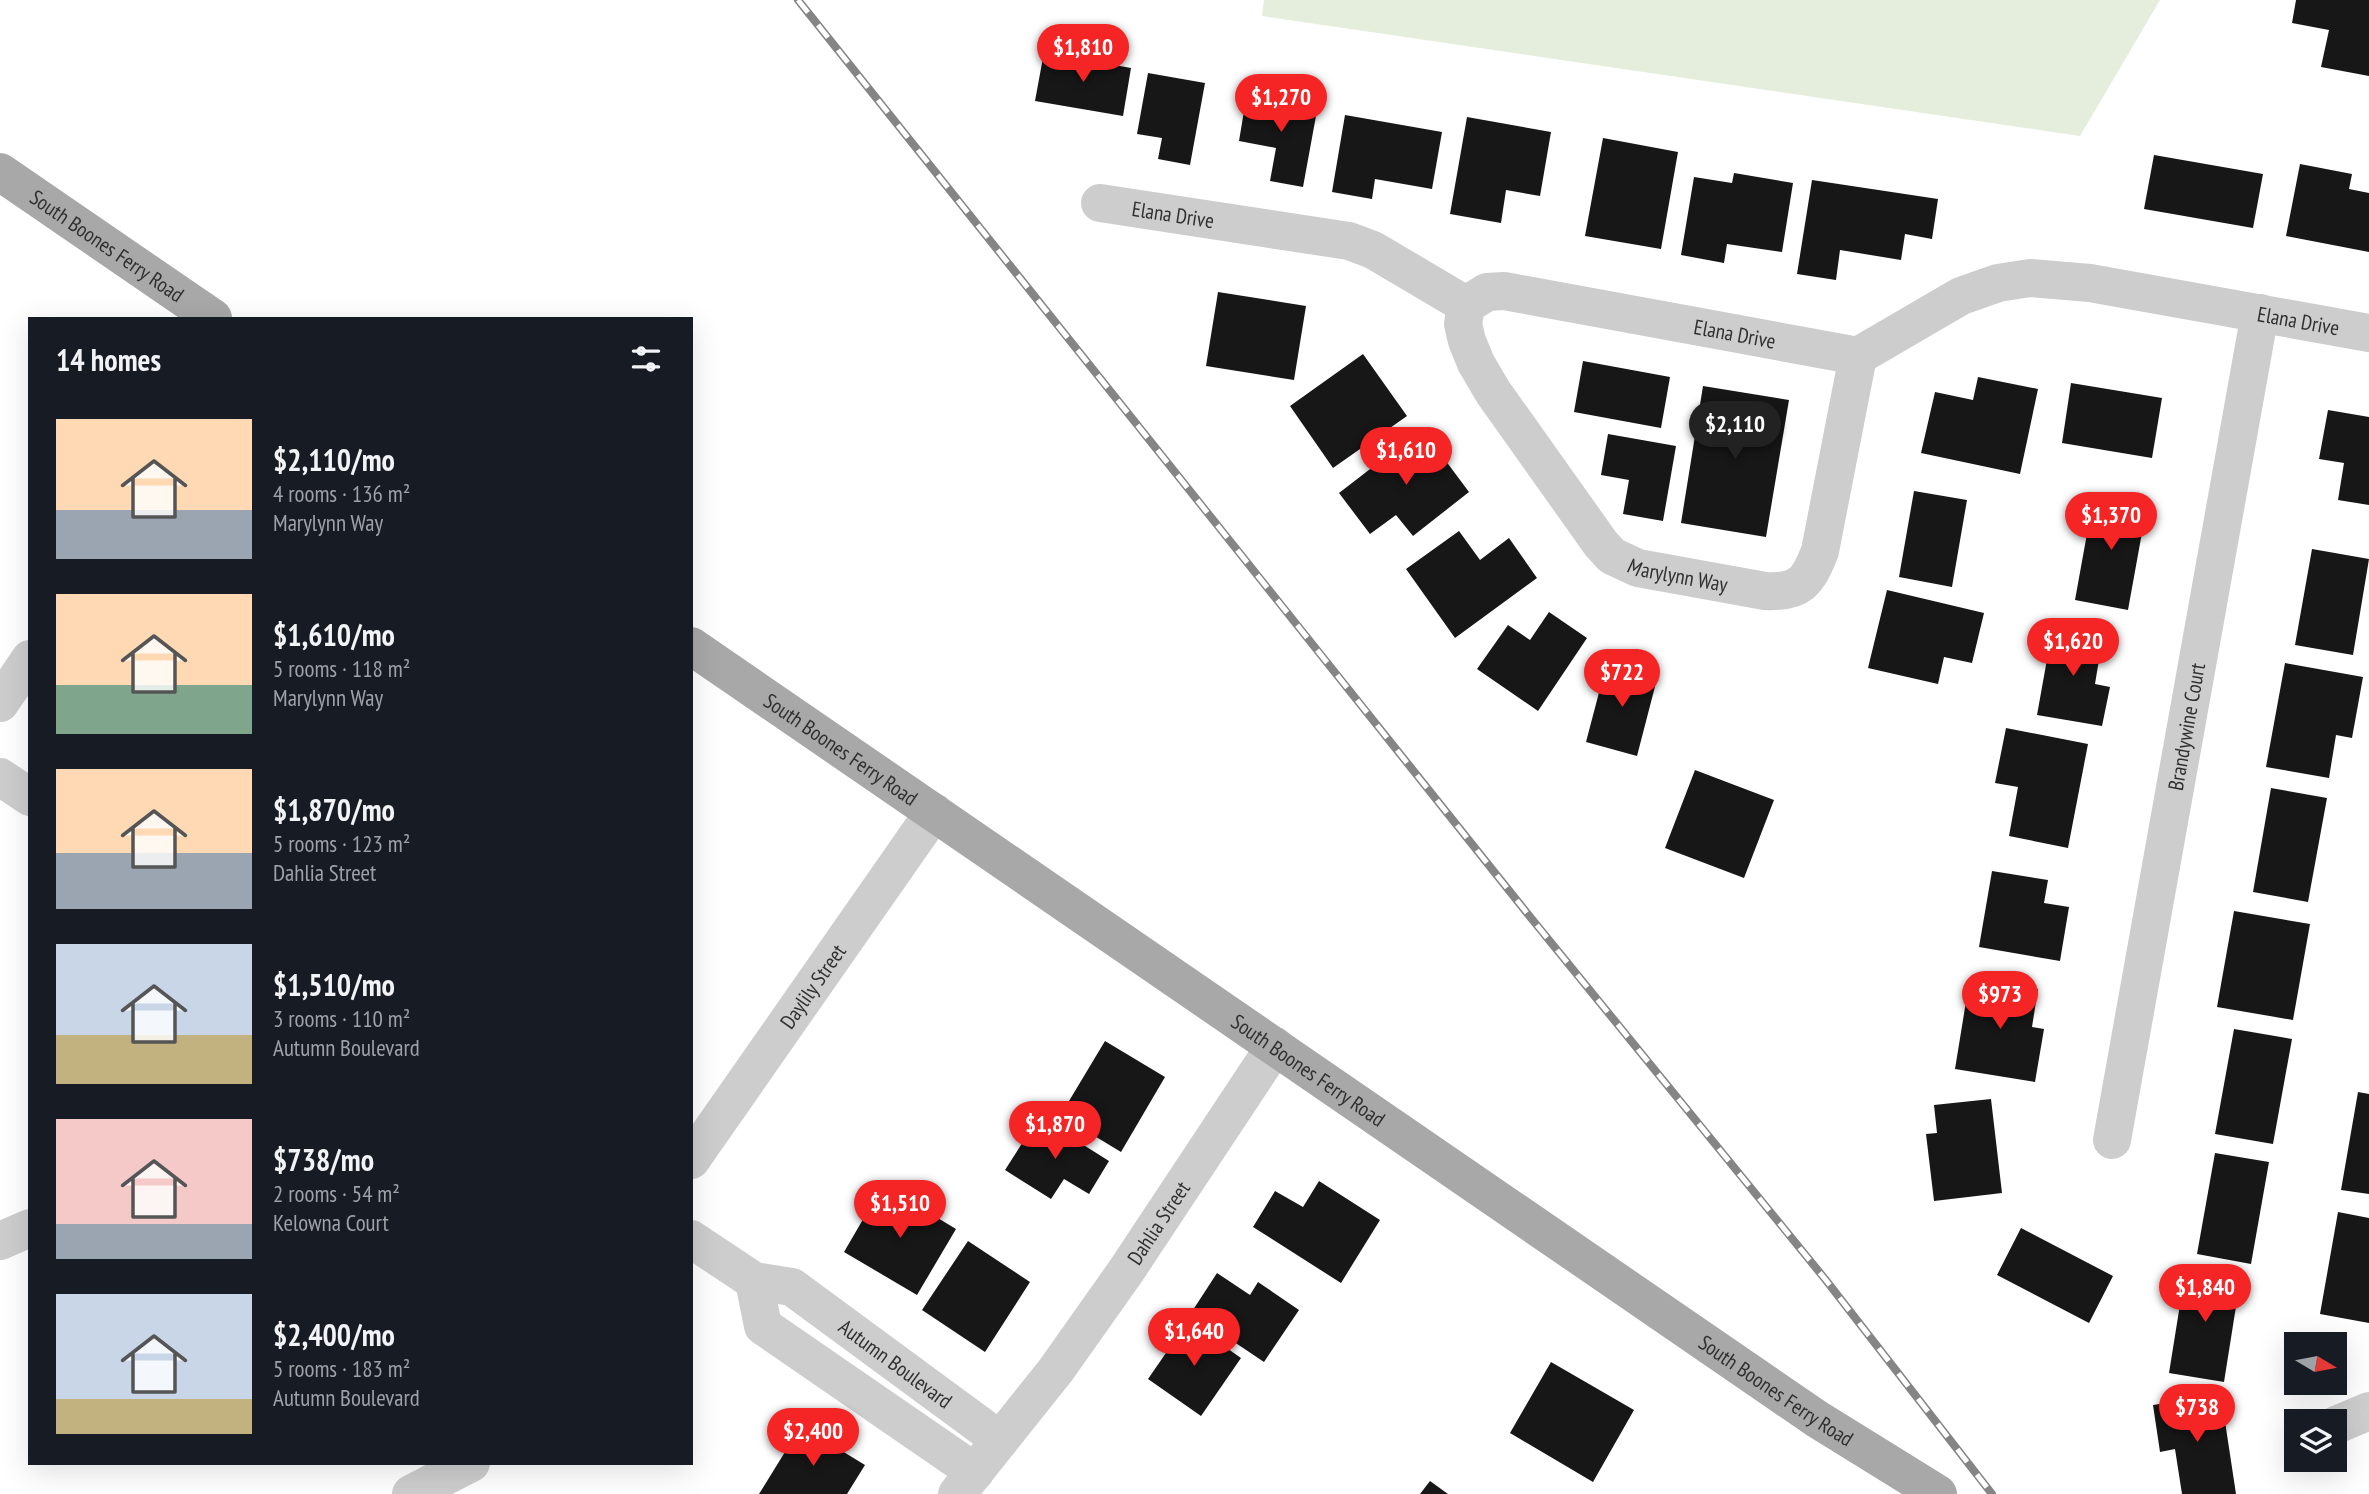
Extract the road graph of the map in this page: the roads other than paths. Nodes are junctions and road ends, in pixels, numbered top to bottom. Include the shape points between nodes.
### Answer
1 (0, 172) edge
2 (1100, 203) dead end
3 (1466, 305) junction
4 (2260, 313) junction
5 (212, 317) edge
6 (2369, 333) edge
7 (1858, 356) junction
8 (693, 647) edge
9 (28, 662) edge
10 (0, 703) edge
11 (0, 777) edge
12 (28, 796) edge
13 (934, 812) junction
14 (1275, 1046) junction
15 (2112, 1140) dead end
16 (693, 1157) edge
17 (28, 1229) edge
18 (693, 1240) edge
19 (0, 1241) edge
20 (754, 1281) junction
21 (1000, 1440) junction
22 (467, 1465) edge
23 (966, 1483) edge
24 (1931, 1492) edge
25 (411, 1494) edge

1 - 5 main road, South Boones Ferry Road
2 - 3 street, Elana Drive via 1349,241 1373,250
3 - 7 street, Elana Drive via 1487,292 1504,291
3 - 7 street, Marylynn Way via 1463,324 1467,341 1493,392 1612,556 1638,568 1765,591 1783,592 1811,576 1820,551
4 - 6 street, Elana Drive
4 - 7 street, Elana Drive via 2090,283 2030,278 1961,296
4 - 15 street, Brandywine Court
8 - 13 main road, South Boones Ferry Road
9 - 10 street
11 - 12 street
13 - 14 main road, South Boones Ferry Road
13 - 16 street, Daylily Street
14 - 21 street, Dahlia Street via 1056,1370
14 - 24 main road, South Boones Ferry Road via 1817,1419
17 - 19 street
18 - 20 street
20 - 21 street, Autumn Boulevard via 792,1287
20 - 23 street, Autumn Boulevard via 763,1326
21 - 23 street, Dahlia Street
22 - 25 street

